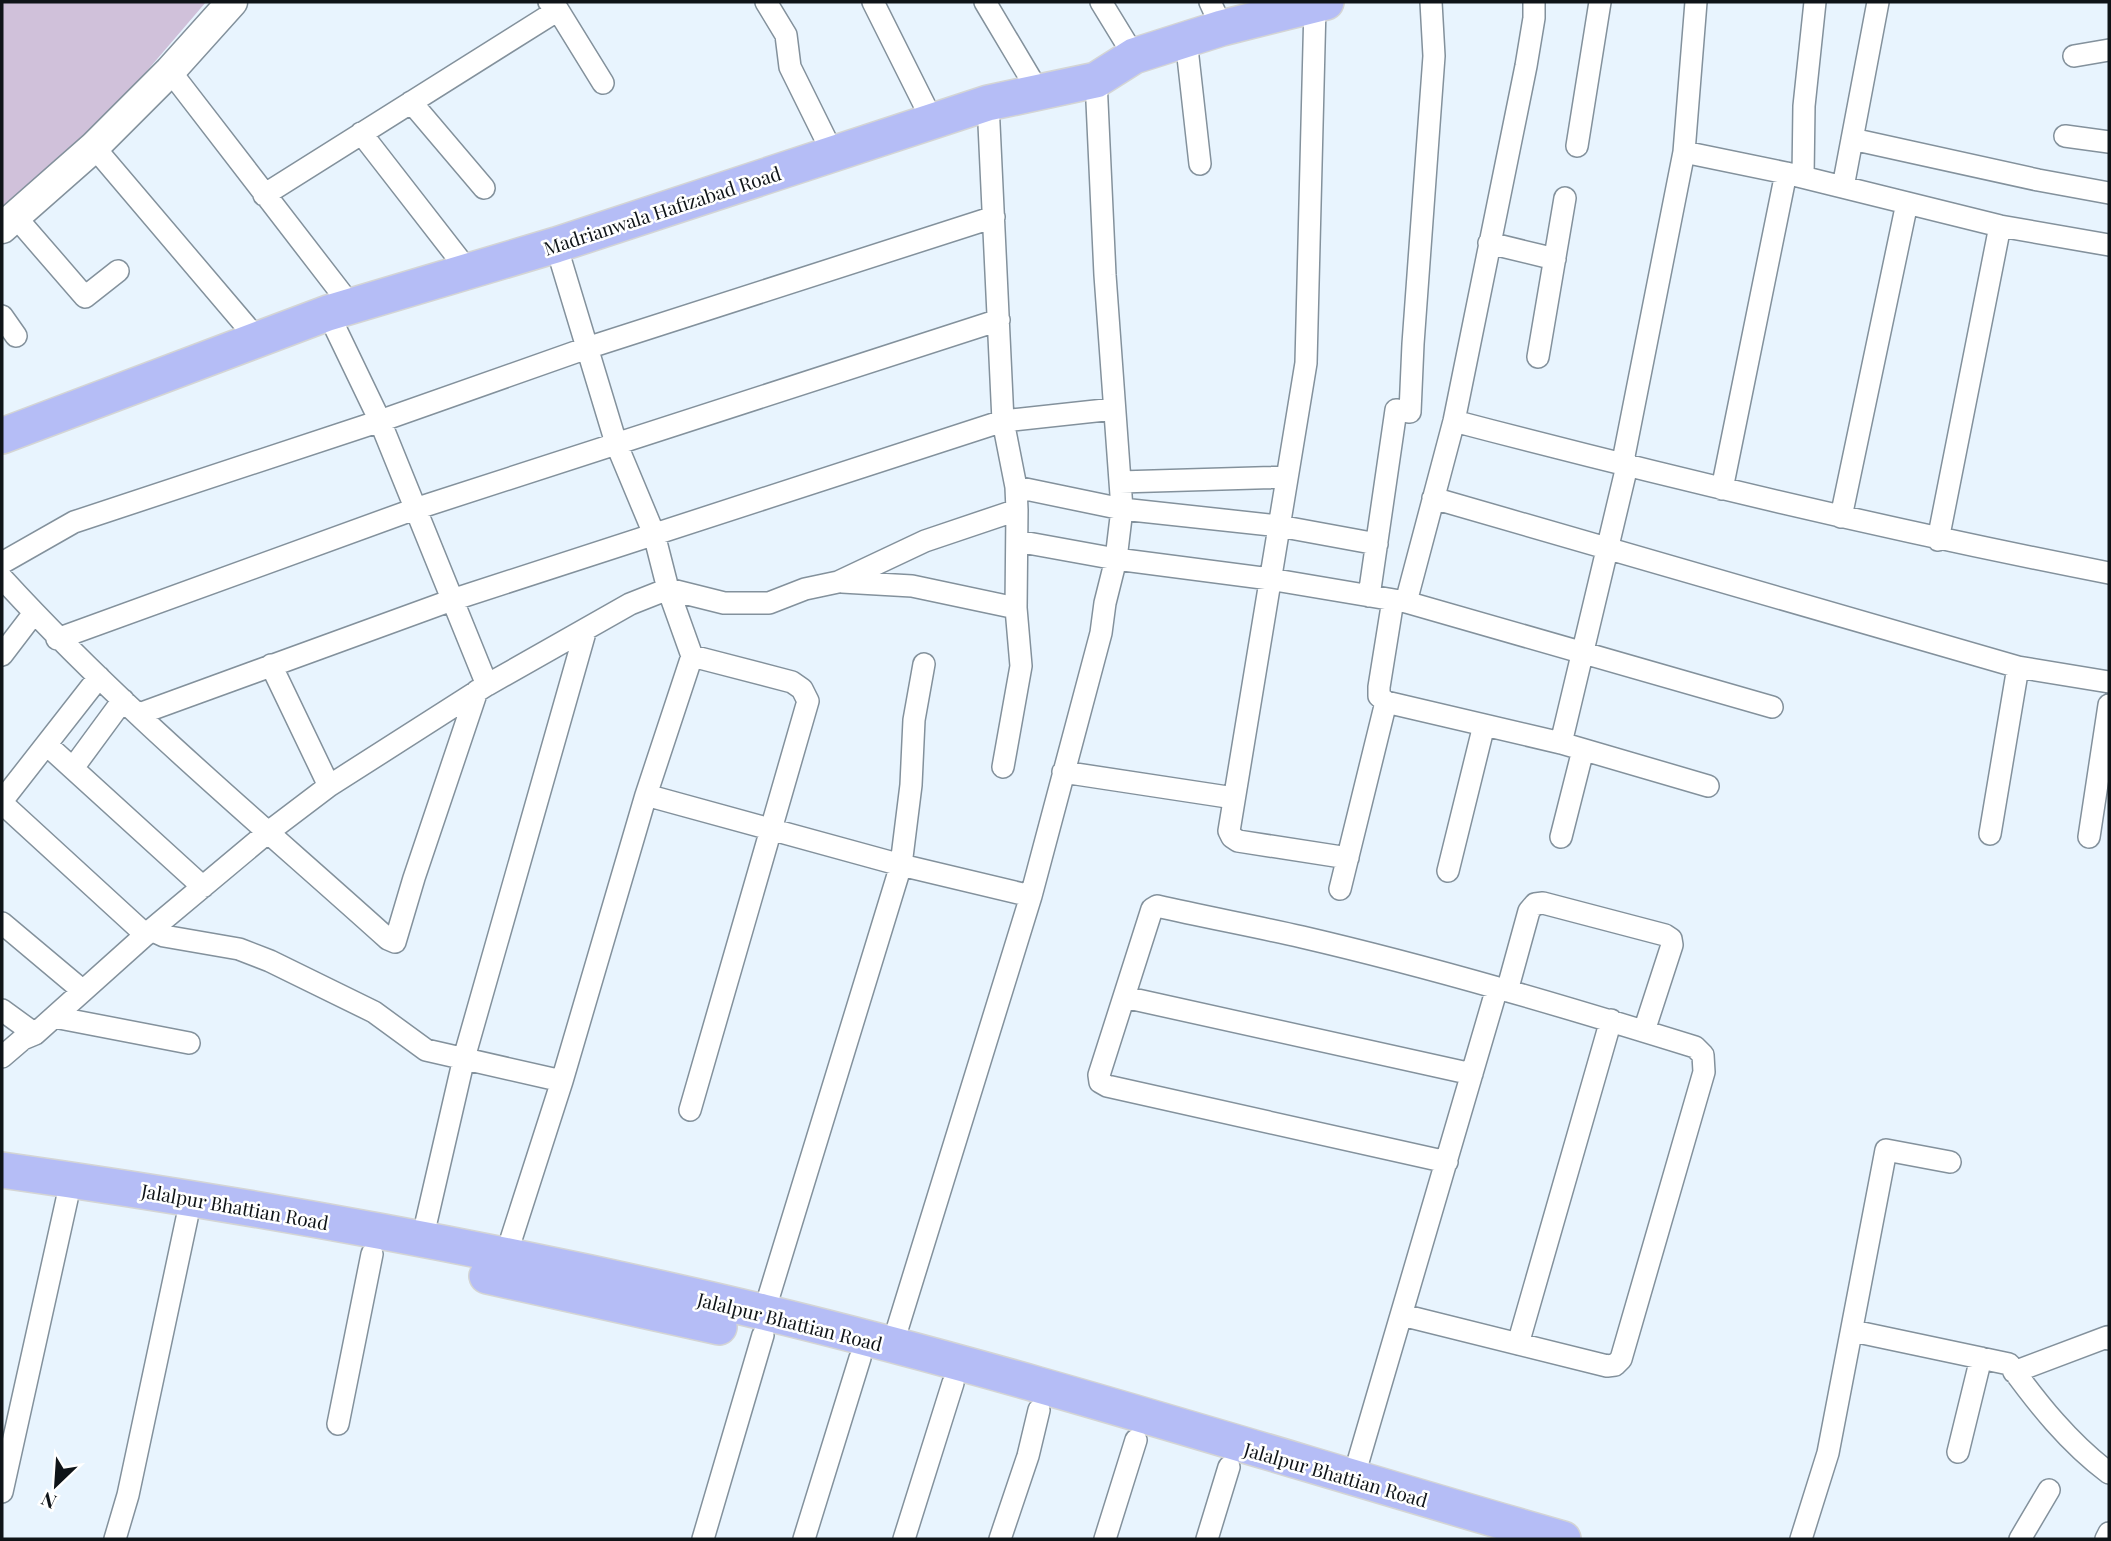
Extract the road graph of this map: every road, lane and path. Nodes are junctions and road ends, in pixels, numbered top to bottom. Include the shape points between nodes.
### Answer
1 (232, 2) edge
2 (766, 2) edge
3 (873, 2) edge
4 (985, 2) edge
5 (1101, 2) edge
6 (1430, 2) edge
7 (1534, 2) edge
8 (1601, 2) edge
9 (1696, 2) edge
10 (1815, 2) edge
11 (1878, 2) edge
12 (1318, 3) edge
13 (553, 6) edge
14 (1216, 15) edge
15 (1186, 39) junction
16 (2109, 50) edge
17 (2074, 56) dead end
18 (1134, 57) junction
19 (170, 71) junction
20 (1096, 80) junction
21 (603, 83) dead end
22 (1038, 91) junction
23 (411, 102) junction
24 (988, 103) junction
25 (933, 122) junction
26 (362, 134) junction
27 (2065, 136) dead end
28 (1852, 139) junction
29 (2109, 142) edge
30 (1577, 146) dead end
31 (94, 147) junction
32 (1684, 152) junction
33 (833, 154) junction
34 (1199, 164) dead end
35 (1794, 175) junction
36 (1843, 187) junction
37 (484, 188) dead end
38 (2109, 193) edge
39 (264, 195) junction
40 (1565, 198) dead end
41 (1907, 203) junction
42 (994, 217) junction
43 (8, 222) edge
44 (2000, 226) junction
45 (1489, 243) junction
46 (556, 245) junction
47 (2109, 245) edge
48 (1555, 259) junction
49 (118, 271) dead end
50 (469, 272) junction
51 (340, 310) junction
52 (2, 316) edge
53 (999, 320) junction
54 (16, 336) dead end
55 (258, 340) junction
56 (587, 348) junction
57 (1538, 356) dead end
58 (1114, 409) junction
59 (380, 421) junction
60 (1003, 421) junction
61 (1454, 421) junction
62 (2, 436) edge
63 (616, 443) junction
64 (1627, 467) junction
65 (1287, 477) junction
66 (1120, 482) junction
67 (1016, 487) junction
68 (1722, 489) junction
69 (1433, 498) junction
70 (415, 509) junction
71 (1122, 509) junction
72 (1017, 510) junction
73 (1841, 517) junction
74 (1279, 526) junction
75 (654, 534) junction
76 (1938, 540) junction
77 (1017, 541) junction
78 (1377, 544) junction
79 (1607, 548) junction
80 (1116, 559) junction
81 (2, 563) edge
82 (2109, 573) edge
83 (2, 578) edge
84 (1270, 579) junction
85 (838, 582) junction
86 (668, 589) junction
87 (1369, 596) junction
88 (452, 600) junction
89 (1399, 601) junction
90 (1016, 608) junction
91 (34, 613) junction
92 (586, 629) junction
93 (57, 639) junction
94 (1583, 654) junction
95 (2, 655) edge
96 (692, 656) junction
97 (924, 664) dead end
98 (271, 665) junction
99 (2018, 667) junction
100 (99, 677) junction
101 (2109, 682) edge
102 (482, 688) junction
103 (1386, 702) junction
104 (2109, 705) edge
105 (131, 707) junction
106 (1772, 707) dead end
107 (1484, 725) junction
108 (1561, 743) junction
109 (47, 745) junction
110 (1583, 750) junction
111 (1003, 767) dead end
112 (73, 768) junction
113 (1063, 772) junction
114 (330, 786) junction
115 (1709, 786) dead end
116 (646, 795) junction
117 (1234, 798) junction
118 (2, 802) edge
119 (772, 829) junction
120 (267, 833) junction
121 (1990, 834) dead end
122 (1561, 837) dead end
123 (2089, 837) dead end
124 (1348, 858) junction
125 (901, 865) junction
126 (1448, 871) dead end
127 (203, 887) junction
128 (1340, 888) dead end
129 (1031, 896) junction
130 (2, 923) edge
131 (149, 933) junction
132 (1502, 989) junction
133 (83, 992) junction
134 (1124, 997) junction
135 (2, 1010) edge
136 (54, 1017) junction
137 (1611, 1020) junction
138 (1644, 1031) junction
139 (35, 1034) junction
140 (189, 1043) dead end
141 (2, 1057) edge
142 (464, 1058) junction
143 (1472, 1074) junction
144 (562, 1082) junction
145 (690, 1110) dead end
146 (1447, 1162) junction
147 (1950, 1162) dead end
148 (2, 1170) edge
149 (2, 1189) edge
150 (67, 1199) junction
151 (187, 1218) junction
152 (422, 1240) junction
153 (372, 1254) junction
154 (506, 1255) junction
155 (1402, 1315) junction
156 (764, 1324) junction
157 (1853, 1331) junction
158 (2109, 1339) edge
159 (1518, 1344) junction
160 (876, 1352) junction
161 (1981, 1358) junction
162 (2014, 1372) junction
163 (953, 1383) junction
164 (1039, 1410) junction
165 (338, 1424) dead end
166 (1136, 1440) junction
167 (1958, 1452) dead end
168 (1229, 1467) junction
169 (2109, 1473) edge
170 (1353, 1479) junction
171 (2049, 1490) dead end
172 (2, 1492) edge
173 (2109, 1533) edge
174 (115, 1539) edge
175 (703, 1539) edge
176 (804, 1539) edge
177 (904, 1539) edge
178 (1000, 1539) edge
179 (1105, 1539) edge
180 (1207, 1539) edge
181 (1477, 1539) edge
182 (1563, 1539) edge
183 (1801, 1539) edge
184 (2020, 1539) edge
185 (2106, 1539) edge

1 - 19 street
2 - 33 street via 786,35 790,67
3 - 25 street
4 - 22 street
5 - 18 street
6 - 78 street via 1434,56 1410,412 1396,410
7 - 45 street via 1526,65
8 - 30 street
9 - 32 street
10 - 35 street
11 - 28 street
12 - 14 main road, Madrianwala Hafizabad Road
12 - 65 street via 1306,363
13 - 21 street
13 - 23 street
14 - 15 main road, Madrianwala Hafizabad Road
15 - 18 main road, Madrianwala Hafizabad Road
15 - 34 street
16 - 17 street
18 - 20 main road, Madrianwala Hafizabad Road
19 - 31 street
19 - 39 street
20 - 22 main road, Madrianwala Hafizabad Road
20 - 58 street
22 - 24 main road, Madrianwala Hafizabad Road
23 - 26 street
23 - 37 street
24 - 25 main road, Madrianwala Hafizabad Road
24 - 42 street
25 - 33 main road, Madrianwala Hafizabad Road
26 - 39 street
26 - 50 street
27 - 29 street
28 - 36 street
28 - 38 street
31 - 43 street
31 - 55 street
32 - 35 street
32 - 64 street via 1624,456
33 - 46 main road, Madrianwala Hafizabad Road
35 - 36 street
35 - 68 street
36 - 41 street
39 - 51 street
40 - 48 street
41 - 44 street
41 - 73 street
42 - 53 street
42 - 56 street
43 - 49 street via 85,297
44 - 47 street
44 - 76 street
45 - 48 street
45 - 61 street
46 - 50 main road, Madrianwala Hafizabad Road
46 - 56 street
48 - 57 street
50 - 51 main road, Madrianwala Hafizabad Road
51 - 55 main road, Madrianwala Hafizabad Road
51 - 59 street
52 - 54 street
53 - 60 street
53 - 63 street
55 - 62 main road, Madrianwala Hafizabad Road
56 - 59 street
56 - 63 street
58 - 60 street
58 - 66 street
59 - 70 street
59 - 81 street via 74,522
60 - 67 street
60 - 75 street
61 - 64 street
61 - 69 street
63 - 70 street
63 - 75 street
64 - 68 street
64 - 79 street
65 - 66 street
65 - 74 street
66 - 71 street
67 - 71 street
67 - 72 street
68 - 73 street
69 - 79 street
69 - 89 street
70 - 88 street
70 - 93 street
71 - 74 street
71 - 80 street
72 - 77 street
72 - 85 street via 925,541
73 - 76 street
74 - 78 street
74 - 84 street
75 - 86 street
75 - 88 street
76 - 82 street
77 - 80 street
77 - 90 street
78 - 87 street
79 - 94 street
79 - 99 street
80 - 84 street
80 - 113 street
83 - 91 street
84 - 87 street
84 - 117 street
85 - 86 street via 769,603 724,603
85 - 90 street via 912,586
86 - 92 street
86 - 96 street
87 - 89 street
88 - 98 street
88 - 102 street
89 - 94 street
89 - 103 street via 1379,687 1379,696
90 - 111 street via 1021,666
91 - 93 street
91 - 95 street
92 - 102 street
92 - 142 street
93 - 100 street
94 - 106 street
94 - 108 street
96 - 116 street
96 - 119 street via 792,682 803,689 808,701
97 - 125 street via 914,720
98 - 105 street
98 - 114 street
99 - 101 street
99 - 121 street
100 - 105 street
100 - 109 street
102 - 114 street
102 - 120 street via 395,942
103 - 107 street
103 - 124 street
104 - 123 street
105 - 112 street
105 - 120 street
107 - 108 street
107 - 126 street
108 - 110 street
109 - 112 street
109 - 118 street
110 - 115 street
110 - 122 street
112 - 127 street
113 - 117 street
113 - 129 street
114 - 120 street
116 - 119 street
116 - 144 street
117 - 124 street via 1229,831 1238,841
118 - 131 street
119 - 125 street
119 - 145 street
120 - 127 street
124 - 128 street
125 - 129 street
125 - 156 street
127 - 131 street
129 - 160 street
130 - 133 street
131 - 133 street
131 - 142 street via 239,949 270,961 374,1012 426,1050
132 - 134 street via 1303,937 1157,906 1149,916
132 - 137 street
132 - 138 street via 1535,904 1665,935 1672,946
132 - 143 street
133 - 136 street
134 - 143 street
134 - 146 street via 1099,1075 1107,1086
135 - 139 street
136 - 139 street
136 - 140 street
137 - 138 street
137 - 159 street
138 - 159 street via 1695,1047 1703,1055 1704,1072 1621,1359 1607,1366
139 - 141 street
142 - 144 street
142 - 152 street
143 - 146 street
144 - 154 street
146 - 155 street
147 - 157 street via 1886,1150
148 - 152 main road, Jalalpur Bhattian Road via 176,1195
149 - 150 main road, Jalalpur Bhattian Road
150 - 151 main road, Jalalpur Bhattian Road
150 - 172 street
151 - 153 main road, Jalalpur Bhattian Road
151 - 174 street
152 - 154 main road, Jalalpur Bhattian Road
153 - 156 main road, Jalalpur Bhattian Road
153 - 165 street
154 - 156 main road, Jalalpur Bhattian Road
155 - 159 street
155 - 170 street
156 - 160 main road, Jalalpur Bhattian Road
156 - 175 street
157 - 161 street
157 - 183 street via 1828,1453
158 - 162 street
160 - 163 main road, Jalalpur Bhattian Road
160 - 170 main road, Jalalpur Bhattian Road via 1054,1391
160 - 176 street
161 - 162 street via 2009,1364
161 - 167 street
162 - 169 street via 2048,1415
163 - 164 main road, Jalalpur Bhattian Road
163 - 177 street
164 - 166 main road, Jalalpur Bhattian Road
164 - 178 street
166 - 168 main road, Jalalpur Bhattian Road
166 - 179 street
168 - 180 street
168 - 181 main road, Jalalpur Bhattian Road
170 - 182 main road, Jalalpur Bhattian Road
171 - 184 street
173 - 185 street

